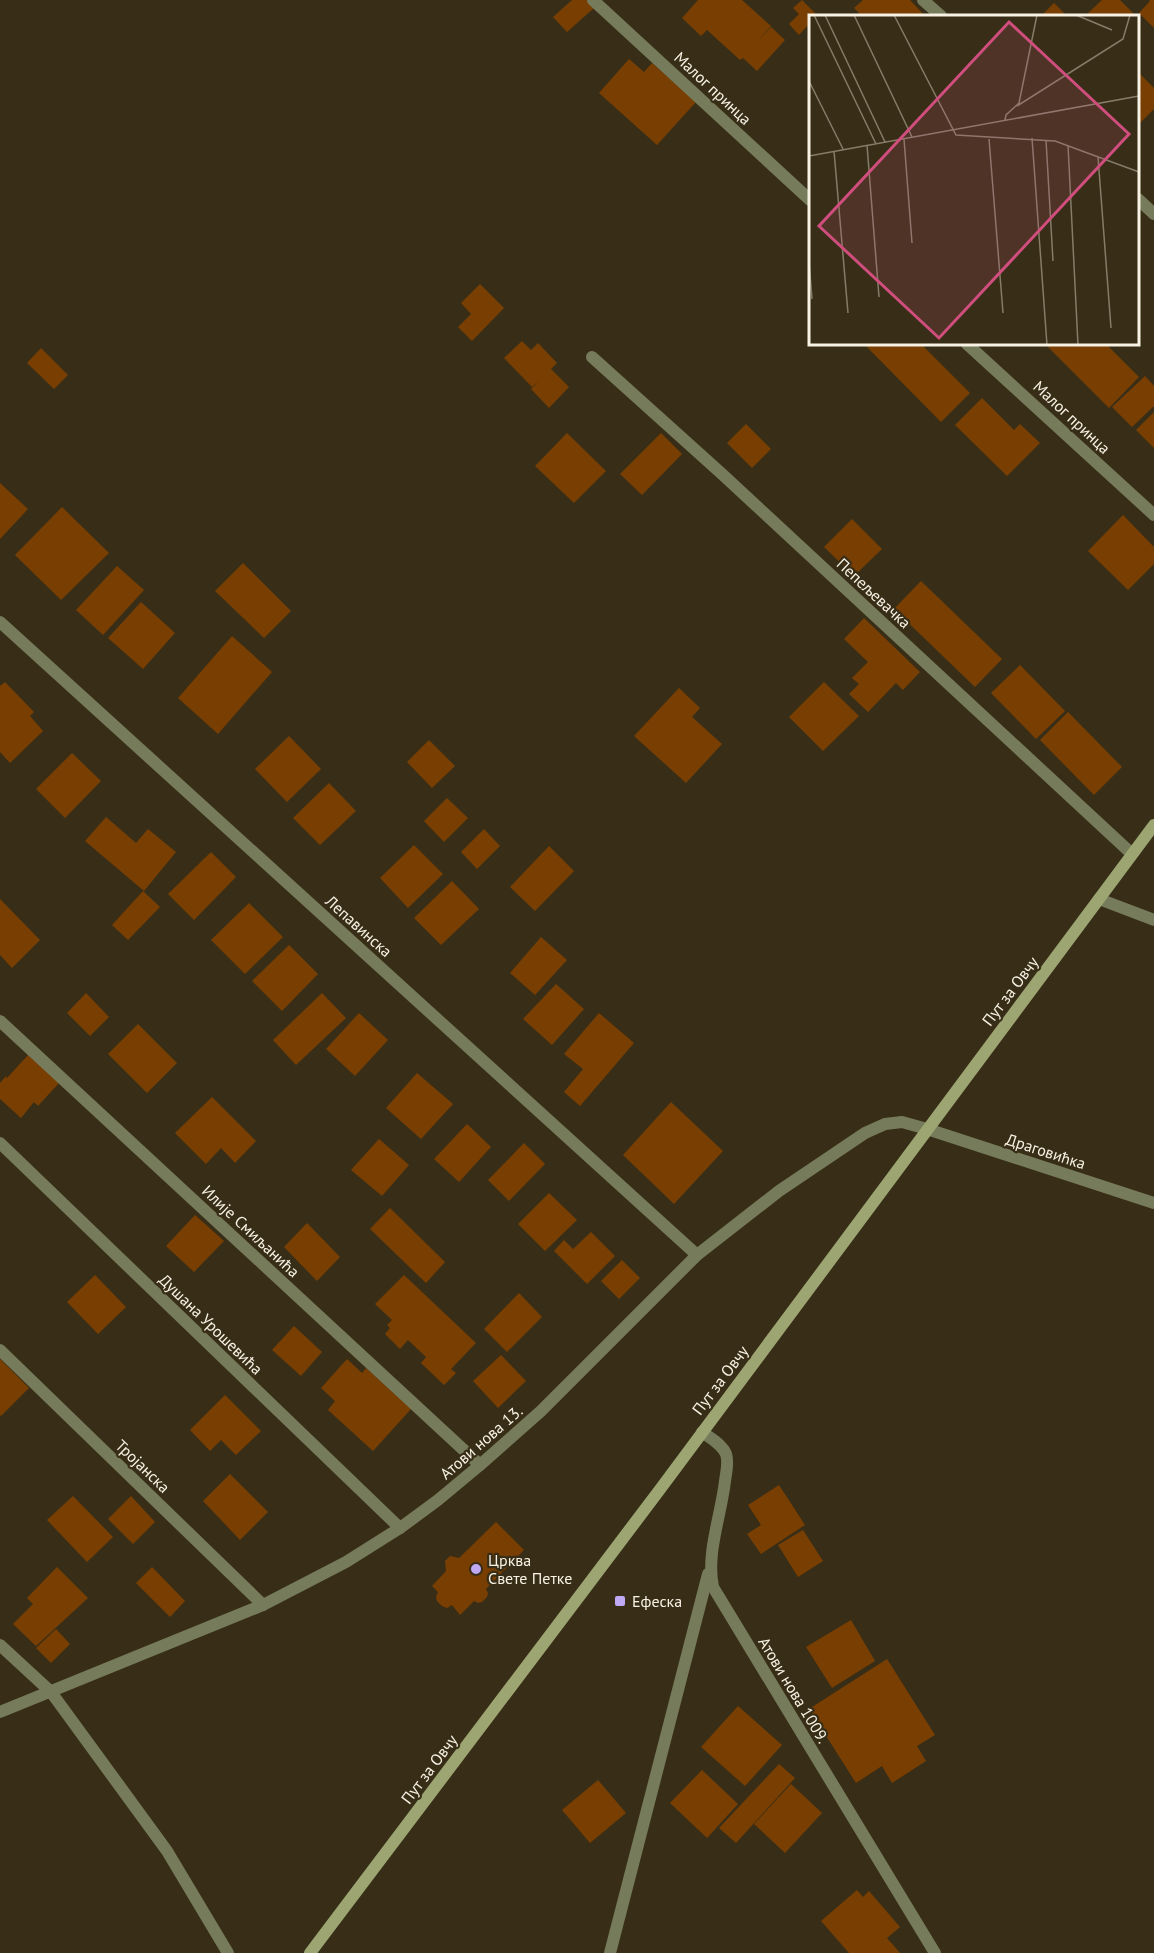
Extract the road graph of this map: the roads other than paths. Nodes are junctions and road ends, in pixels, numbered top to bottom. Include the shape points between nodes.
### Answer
1 (594, 0) edge
2 (923, 0) edge
3 (940, 15) edge
4 (809, 199) edge
5 (1139, 201) edge
6 (1154, 214) edge
7 (968, 345) edge
8 (592, 357) dead end
9 (1154, 515) edge
10 (0, 622) edge
11 (1154, 825) edge
12 (1132, 854) junction
13 (1099, 899) junction
14 (1154, 920) edge
15 (0, 1021) edge
16 (927, 1129) junction
17 (0, 1143) edge
18 (1154, 1203) edge
19 (697, 1255) junction
20 (0, 1350) edge
21 (702, 1432) junction
22 (480, 1465) junction
23 (400, 1528) junction
24 (711, 1564) junction
25 (263, 1605) junction
26 (0, 1645) edge
27 (51, 1692) junction
28 (0, 1712) edge
29 (228, 1953) edge
30 (310, 1953) edge
31 (610, 1953) edge
32 (935, 1953) edge

1 - 4 street, Малог принца
2 - 3 street
5 - 6 street
7 - 9 street, Малог принца
8 - 12 street, Пепељевачка
10 - 19 street, Лепавинска
11 - 12 street, Пут за Овчу
12 - 13 street, Пут за Овчу
13 - 14 street
13 - 16 street, Пут за Овчу
15 - 22 street, Илије Смиљанића
16 - 18 street, Драговићка
16 - 19 street, Атови нова 13. via 902,1122 865,1133 779,1191
16 - 21 street, Пут за Овчу
17 - 23 street, Душана Урошевића
19 - 22 street, Атови нова 13. via 541,1412
20 - 25 street, Тројанска
21 - 24 street, Атови нова 1009. via 720,1446 727,1462
21 - 30 street, Пут за Овчу
22 - 23 street, Атови нова 13.
23 - 25 street, Атови нова 13. via 346,1562
24 - 31 street
24 - 32 street, Атови нова 1009. via 713,1587 725,1609
25 - 27 street, Атови нова 13.
26 - 27 street
27 - 28 street, Атови нова 13.
27 - 29 street via 167,1851

